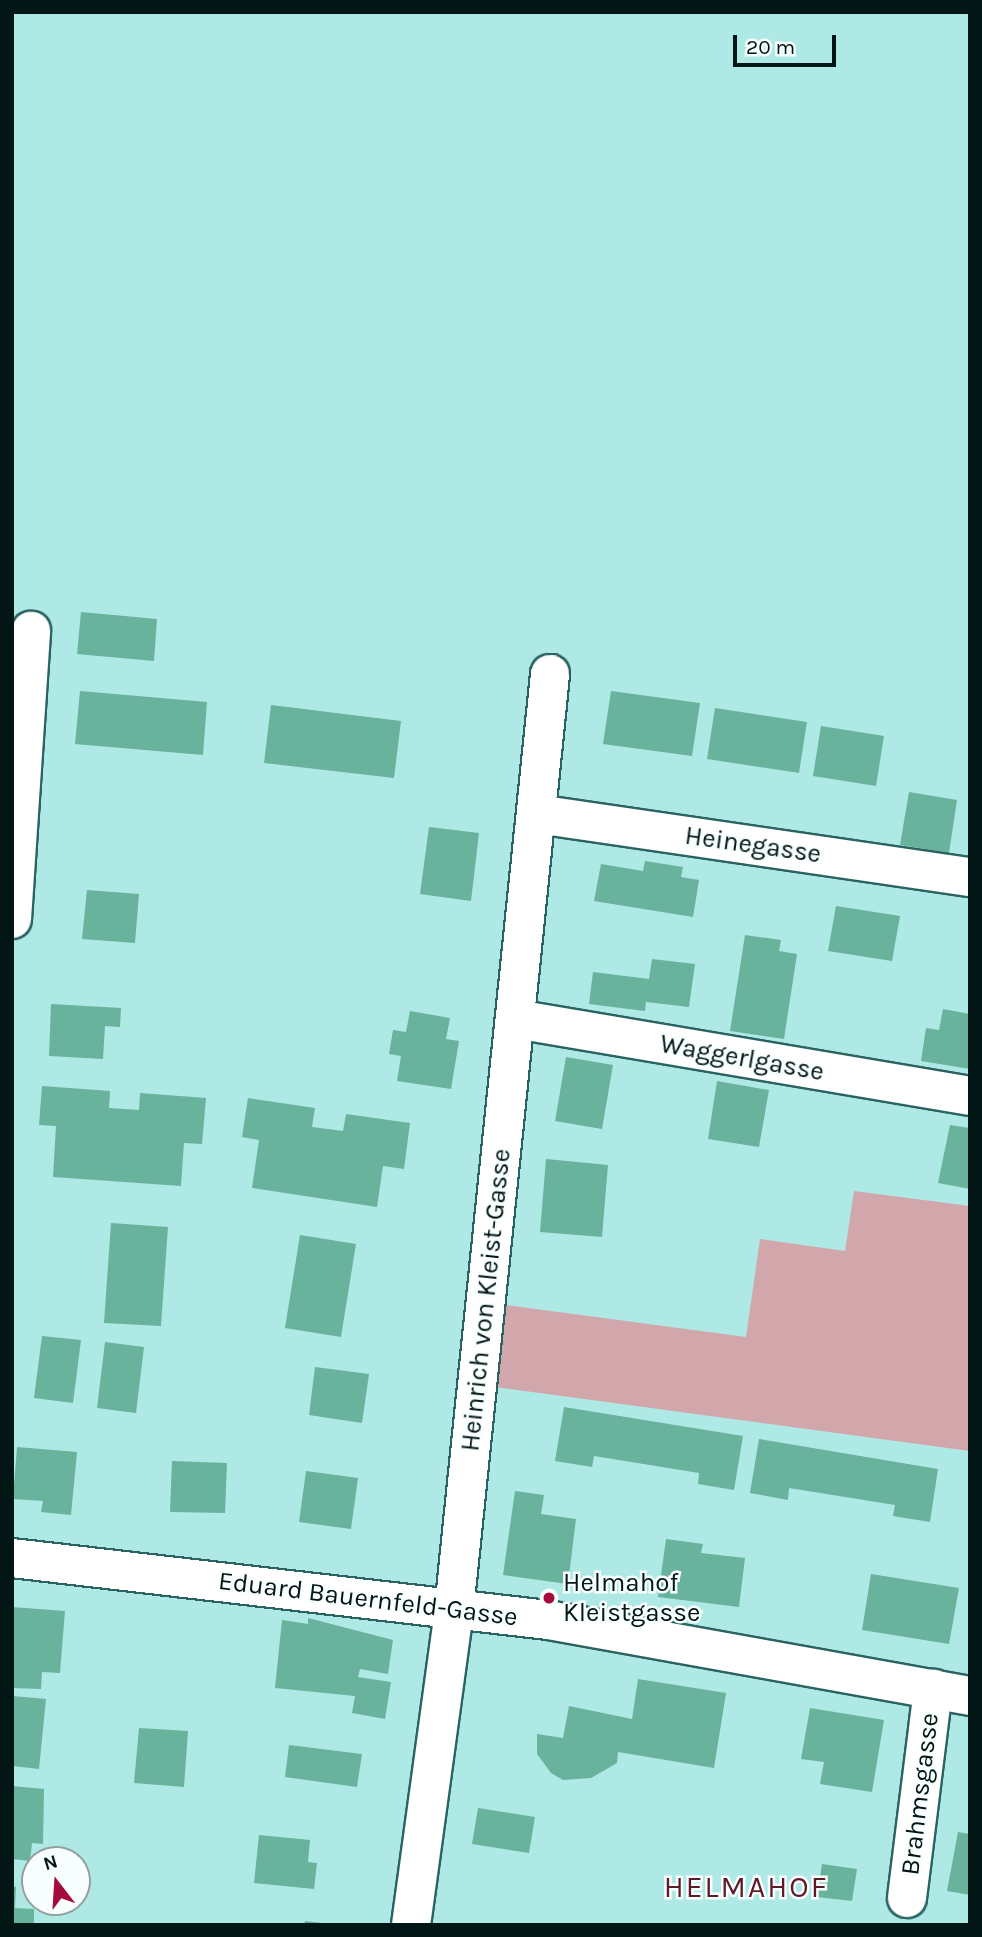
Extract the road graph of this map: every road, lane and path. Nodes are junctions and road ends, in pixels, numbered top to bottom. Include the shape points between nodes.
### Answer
1 (31, 631) dead end
2 (550, 674) dead end
3 (537, 814) junction
4 (970, 877) edge
5 (12, 919) edge
6 (515, 1019) junction
7 (970, 1096) edge
8 (12, 1558) edge
9 (454, 1610) junction
10 (952, 1692) edge
11 (907, 1898) dead end
12 (411, 1925) edge

1 - 5 street
2 - 3 street, Heinrich von Kleist-Gasse
3 - 4 street, Heinegasse
3 - 6 street, Heinrich von Kleist-Gasse
6 - 7 street, Waggerlgasse
6 - 9 street, Heinrich von Kleist-Gasse
8 - 9 street, Eduard Bauernfeld-Gasse
9 - 10 street, Eduard Bauernfeld-Gasse via 548,1619
9 - 12 street, Heinrich von Kleist-Gasse
10 - 11 street, Brahmsgasse

